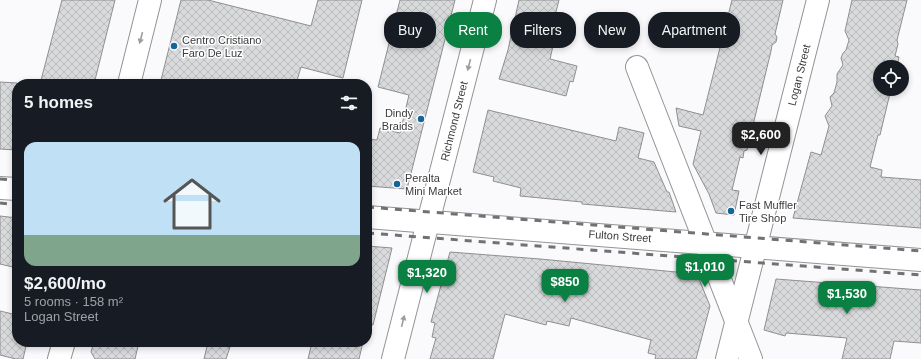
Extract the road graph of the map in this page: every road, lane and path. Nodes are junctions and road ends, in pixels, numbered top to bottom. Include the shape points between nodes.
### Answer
1 (150, 0) edge
2 (485, 0) edge
3 (818, 0) edge
4 (637, 67) dead end
5 (130, 79) edge
6 (0, 188) edge
7 (12, 189) edge
8 (372, 217) edge
9 (428, 221) junction
10 (706, 243) junction
11 (755, 247) junction
12 (921, 260) edge
13 (736, 321) junction
14 (63, 347) edge
15 (59, 359) edge
16 (393, 359) edge
17 (727, 359) edge
18 (751, 359) edge

1 -> 5 street
2 -> 9 street, Richmond Street
3 - 11 street, Logan Street
4 - 10 street
6 - 7 street
8 - 9 street, Fulton Street
9 - 10 street, Fulton Street
16 -> 9 street, Richmond Street
10 - 11 street, Fulton Street
10 - 13 street
11 - 12 street, Fulton Street
11 - 13 street, Logan Street
13 - 17 street, Logan Street
13 - 18 street
14 - 15 street

